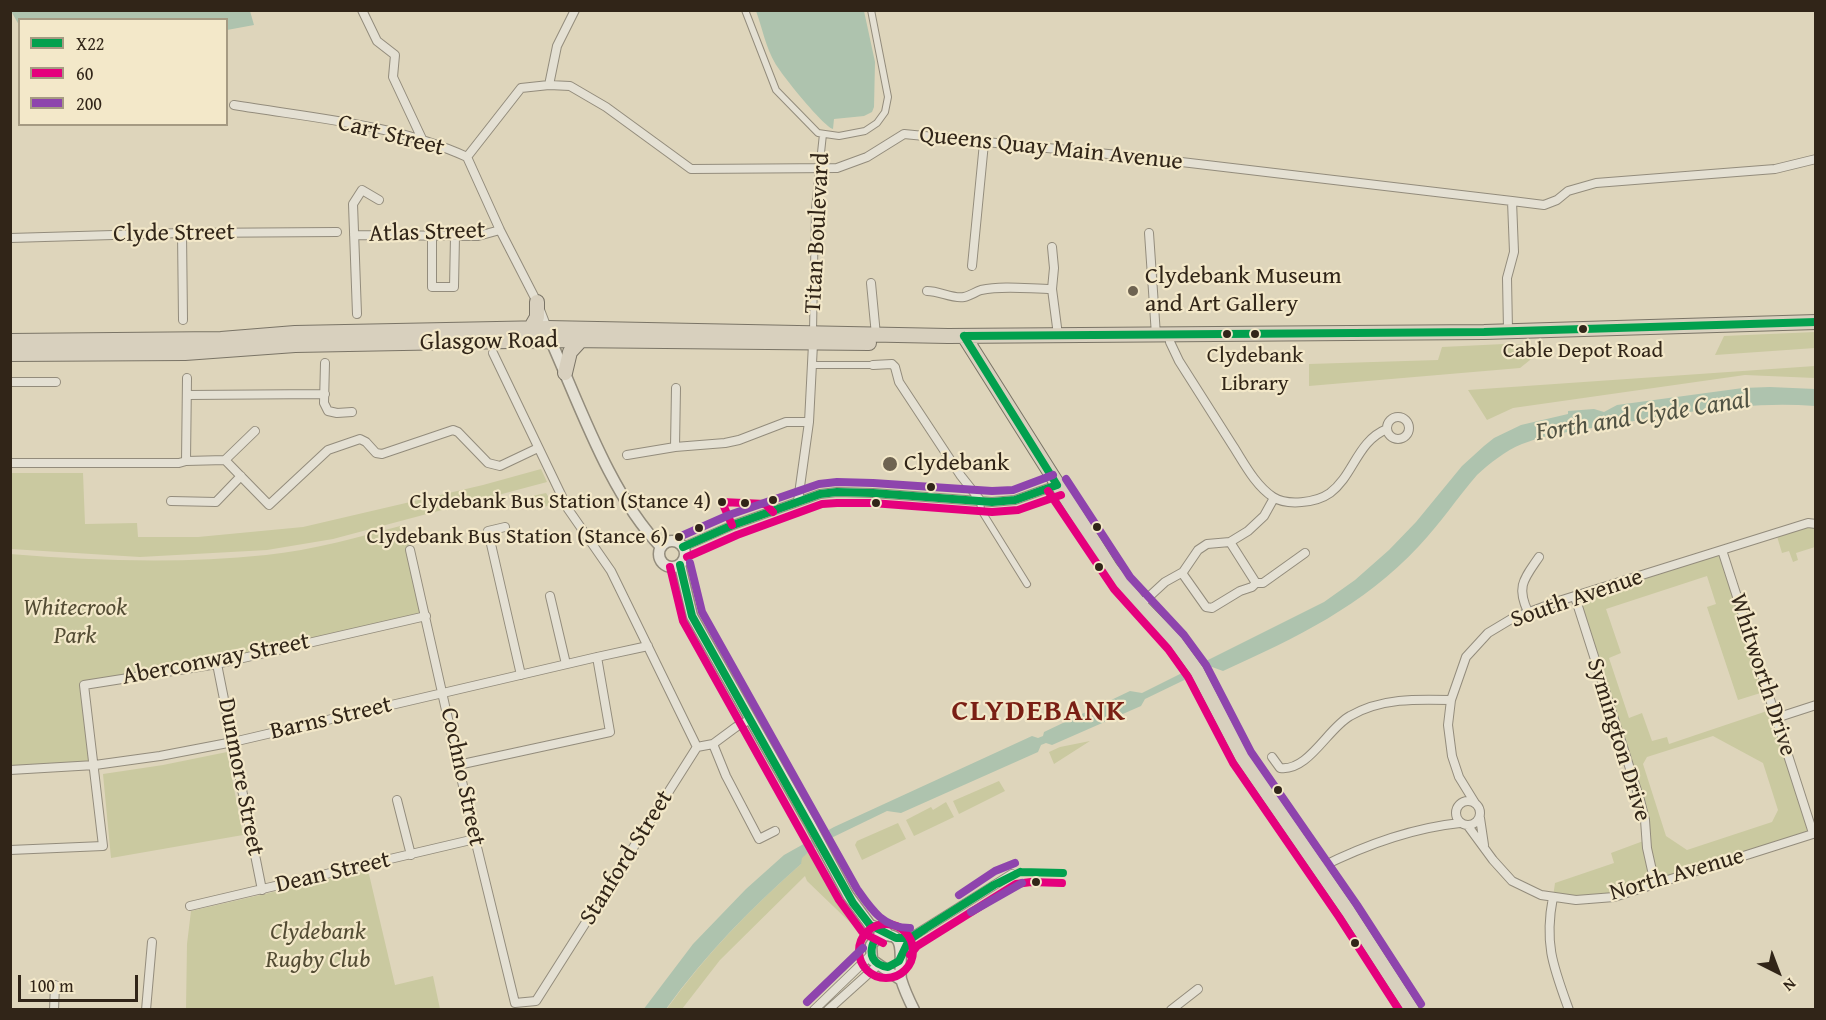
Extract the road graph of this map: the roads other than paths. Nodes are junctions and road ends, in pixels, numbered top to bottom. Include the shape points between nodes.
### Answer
1 (362, 10) edge
2 (575, 10) edge
3 (745, 10) edge
4 (871, 10) edge
5 (549, 85) junction
6 (234, 105) dead end
7 (823, 134) junction
8 (423, 141) junction
9 (984, 143) junction
10 (467, 157) junction
11 (1815, 159) edge
12 (818, 168) junction
13 (380, 200) dead end
14 (1512, 201) junction
15 (500, 230) junction
16 (337, 232) dead end
17 (182, 233) junction
18 (1149, 233) dead end
19 (354, 235) junction
20 (432, 236) junction
21 (455, 236) junction
22 (10, 238) edge
23 (1052, 248) dead end
24 (972, 266) dead end
25 (871, 283) dead end
26 (1052, 290) junction
27 (927, 291) dead end
28 (537, 302) junction
29 (357, 314) dead end
30 (183, 320) dead end
31 (1815, 322) edge
32 (530, 329) junction
33 (1508, 330) junction
34 (549, 335) junction
35 (876, 335) junction
36 (1058, 335) junction
37 (1166, 337) junction
38 (813, 338) junction
39 (580, 340) junction
40 (966, 340) junction
41 (10, 341) edge
42 (490, 348) junction
43 (10, 354) edge
44 (325, 363) dead end
45 (873, 364) joint
46 (813, 365) junction
47 (565, 373) junction
48 (187, 378) dead end
49 (10, 382) edge
50 (56, 382) dead end
51 (676, 388) dead end
52 (325, 394) junction
53 (187, 395) junction
54 (352, 412) dead end
55 (809, 422) junction
56 (1387, 429) dead end
57 (255, 431) dead end
58 (675, 447) junction
59 (538, 448) junction
60 (627, 455) dead end
61 (225, 460) junction
62 (186, 461) junction
63 (10, 463) edge
64 (241, 476) junction
65 (1057, 485) junction
66 (1274, 498) junction
67 (980, 500) junction
68 (171, 501) dead end
69 (798, 501) junction
70 (1815, 524) edge
71 (505, 526) dead end
72 (1230, 542) junction
73 (661, 547) junction
74 (683, 547) junction
75 (410, 550) dead end
76 (1722, 550) junction
77 (1305, 553) dead end
78 (1539, 557) dead end
79 (680, 565) junction
80 (1182, 573) junction
81 (1027, 584) dead end
82 (1256, 584) junction
83 (550, 596) dead end
84 (1575, 597) junction
85 (1140, 605) junction
86 (1528, 612) junction
87 (426, 616) junction
88 (648, 646) junction
89 (597, 657) junction
90 (217, 664) junction
91 (566, 664) junction
92 (521, 675) junction
93 (444, 693) junction
94 (1451, 700) junction
95 (1815, 705) edge
96 (1776, 718) junction
97 (749, 720) junction
98 (233, 742) junction
99 (713, 744) junction
100 (697, 747) junction
101 (1272, 757) dead end
102 (95, 765) junction
103 (458, 765) junction
104 (10, 770) edge
105 (1459, 777) junction
106 (397, 800) dead end
107 (1461, 803) junction
108 (1475, 803) junction
109 (1456, 812) junction
110 (1480, 818) junction
111 (1464, 824) junction
112 (1432, 826) junction
113 (775, 831) dead end
114 (1814, 833) edge
115 (476, 839) junction
116 (1484, 846) junction
117 (10, 850) edge
118 (411, 855) junction
119 (1319, 868) junction
120 (1012, 874) dead end
121 (1655, 884) junction
122 (262, 890) junction
123 (1552, 897) junction
124 (190, 906) dead end
125 (870, 925) junction
126 (893, 937) junction
127 (910, 938) junction
128 (874, 941) junction
129 (152, 942) dead end
130 (902, 949) junction
131 (870, 956) junction
132 (899, 961) junction
133 (881, 966) junction
134 (901, 980) junction
135 (55, 985) dead end
136 (1198, 989) dead end
137 (515, 1003) joint
138 (1409, 1005) edge
139 (54, 1010) edge
140 (146, 1010) edge
141 (814, 1010) edge
142 (828, 1010) edge
143 (914, 1010) edge
144 (1171, 1010) edge
145 (1569, 1010) edge

1 - 8 street via 377,41 395,55 393,78
2 - 5 street via 557,46
3 - 7 street via 776,90
4 - 7 street via 888,97 885,112 865,132
5 - 10 street, Queens Quay Main Avenue via 521,88
5 - 12 street, Queens Quay Main Avenue via 570,86 691,169
6 - 8 street, Cart Street via 384,130
7 - 12 street, Titan Boulevard
8 - 10 street, Cart Street
9 - 12 street, Queens Quay Main Avenue via 904,134 867,157 837,168
9 - 14 street, Queens Quay Main Avenue via 1139,157
9 - 24 street
10 - 15 street, Cart Street
11 - 14 street via 1775,169 1596,183 1568,190 1544,205
12 - 38 street, Titan Boulevard
13 - 19 street via 362,190 353,204
14 - 33 street via 1514,252 1507,278
15 - 21 street, Atlas Street via 486,235
15 - 28 street, Cart Street
16 - 17 street, Clyde Street
17 - 22 street, Clyde Street
17 - 30 street
18 - 37 street
19 - 20 street, Atlas Street
19 - 29 street
20 - 21 street, Atlas Street
20 - 21 street via 432,287 454,287
23 - 26 street
25 - 35 street
26 - 27 street via 1003,288 964,297
26 - 36 street
28 - 32 main road via 537,317
28 - 34 street, Cart Street
31 - 33 main road
32 - 34 main road, Glasgow Road
32 - 41 main road, Glasgow Road
33 - 37 main road
34 - 38 main road, Glasgow Road
34 - 39 main road, Glasgow Road
34 - 42 main road, Glasgow Road
34 - 47 street
35 - 38 main road, Glasgow Road
35 - 40 main road, Glasgow Road
36 - 37 main road
36 - 40 main road
37 - 40 main road
37 - 66 street via 1255,480
38 - 39 main road, Glasgow Road
38 - 40 main road, Glasgow Road
38 - 46 street
39 - 47 main road via 570,352
40 - 65 main road
42 - 43 main road, Glasgow Road via 295,345 185,353
42 - 59 street
44 - 52 street
45 - 46 street
45 - 67 street via 895,367 899,382
46 - 55 street
47 - 73 street via 620,488 637,518
48 - 53 street
49 - 50 street
51 - 58 street
52 - 53 street
52 - 54 street via 328,411
53 - 62 street
55 - 58 street via 786,422 724,443
55 - 69 street
56 - 66 street via 1366,444 1347,475 1330,493 1316,500
57 - 61 street
58 - 60 street
59 - 64 street via 500,466 489,463 453,430 382,454 363,441 353,441 328,450 269,505
59 - 88 street via 568,509 611,571
61 - 62 street
61 - 64 street
62 - 63 street
64 - 68 street via 216,502
65 - 67 street via 1015,500
65 - 85 main road via 1111,569
66 - 72 street via 1264,516
67 - 69 street via 837,492
67 - 81 street via 981,510
69 - 74 street
70 - 76 street, South Avenue
71 - 92 street via 488,531
72 - 80 street via 1207,544
72 - 82 street
73 - 74 street via 675,541
73 - 79 street via 662,562 670,567
74 - 79 street via 685,557
75 - 87 street, Cochno Street
76 - 84 street, South Avenue
76 - 96 street, Whitworth Drive
77 - 82 street
78 - 86 street via 1522,589
79 - 97 street via 692,616
80 - 82 street via 1206,607 1212,608
80 - 85 street via 1165,582
83 - 91 street
84 - 86 street, South Avenue
84 - 121 street, Symington Drive via 1640,800
85 - 119 main road via 1176,642 1206,685 1242,757
86 - 94 street, South Avenue via 1488,633 1466,657
87 - 90 street, Aberconway Street
87 - 93 street, Cochno Street
88 - 89 street, Barns Street
88 - 100 street
89 - 91 street, Barns Street
89 - 103 street via 610,732
90 - 98 street, Dunmore Street
90 - 102 street, Aberconway Street via 84,684
91 - 92 street, Barns Street
92 - 93 street, Barns Street
93 - 98 street, Barns Street
93 - 103 street, Cochno Street
94 - 101 street via 1391,701 1349,716 1295,765 1280,768
94 - 105 street, South Avenue via 1448,725
95 - 96 street
96 - 114 street, Whitworth Drive
97 - 99 street
97 - 125 street via 848,895
98 - 102 street, Barns Street
98 - 122 street, Dunmore Street
99 - 100 street
99 - 113 street via 759,839
100 - 137 street, Stanford Street via 536,1001
102 - 104 street, Barns Street
102 - 117 street via 104,846
103 - 115 street, Cochno Street
105 - 107 street, South Avenue
105 - 108 street, South Avenue
106 - 118 street
107 - 108 street
107 - 109 street
108 - 110 street
109 - 111 street
109 - 112 street
110 - 111 street via 1475,824
110 - 116 street, North Avenue
111 - 112 street
111 - 116 street, North Avenue
112 - 119 street via 1354,851
114 - 121 street, North Avenue
115 - 118 street, Dean Street
115 - 137 street, Cochno Street
116 - 123 street, North Avenue via 1512,881
118 - 122 street, Dean Street
119 - 138 main road
120 - 127 street
121 - 123 street, North Avenue via 1614,897
122 - 124 street, Dean Street
123 - 145 street via 1548,944
125 - 126 street
125 - 128 street
126 - 127 street
126 - 128 street via 884,935
126 - 130 street
127 - 130 street
128 - 131 street
129 - 140 street
130 - 132 street
131 - 133 street
131 - 141 street
132 - 133 street
132 - 134 street
133 - 134 street
133 - 142 street
134 - 143 street
135 - 139 street
136 - 144 street

